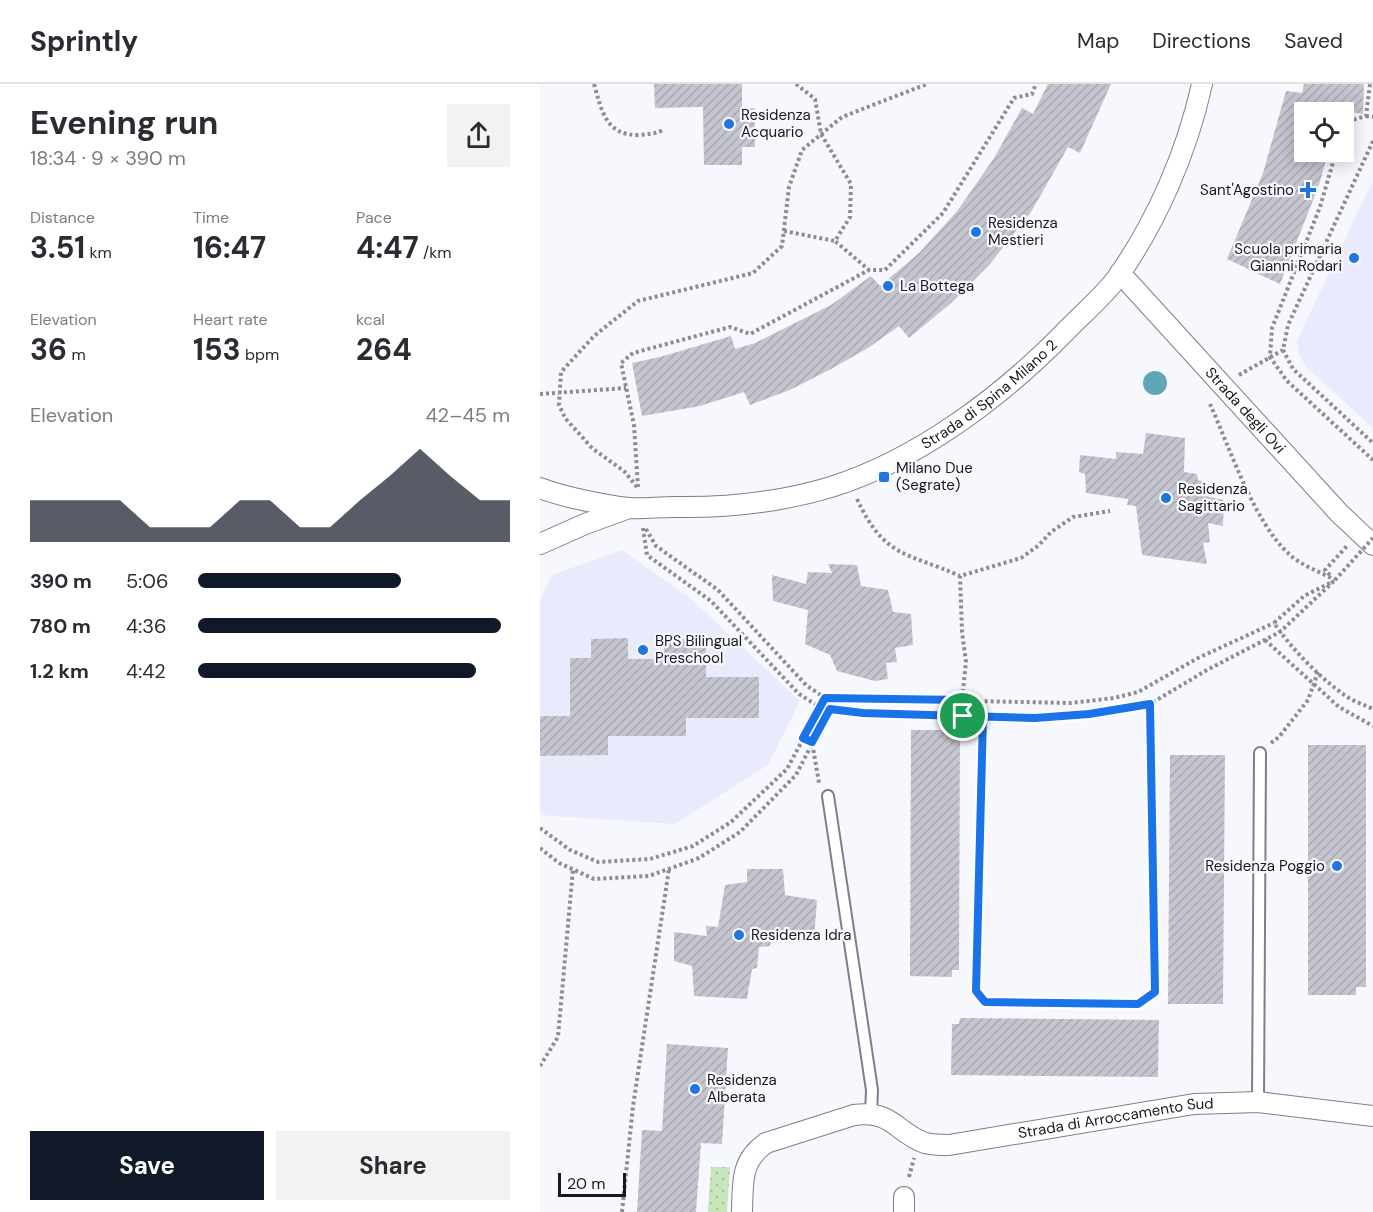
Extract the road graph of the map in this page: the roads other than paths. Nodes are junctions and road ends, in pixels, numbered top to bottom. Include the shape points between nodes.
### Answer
1 (1202, 84) edge
2 (1120, 273) junction
3 (540, 488) edge
4 (629, 508) junction
5 (1368, 539) edge
6 (540, 544) edge
7 (1260, 753) road end
8 (828, 796) road end
9 (1258, 1102) junction
10 (869, 1114) junction
11 (1373, 1116) edge
12 (742, 1212) edge

1 - 2 street, Strada di Spina Milano 2 via 1181,154 1154,218
2 - 4 street, Strada di Spina Milano 2 via 1040,358 996,395 887,464 829,487 792,495 722,506
2 - 5 street, Strada degli Ovi
3 - 4 street, Strada di Spina Milano 2
4 - 6 street, Strada di Spina Milano 2
7 - 9 lane
8 - 10 lane via 872,1090
9 - 10 street, Strada di Arroccamento Sud via 1194,1104 949,1145 927,1144 889,1119
9 - 11 street, Strada di Arroccamento Sud
10 - 12 street via 854,1115 766,1143 755,1151 744,1175

